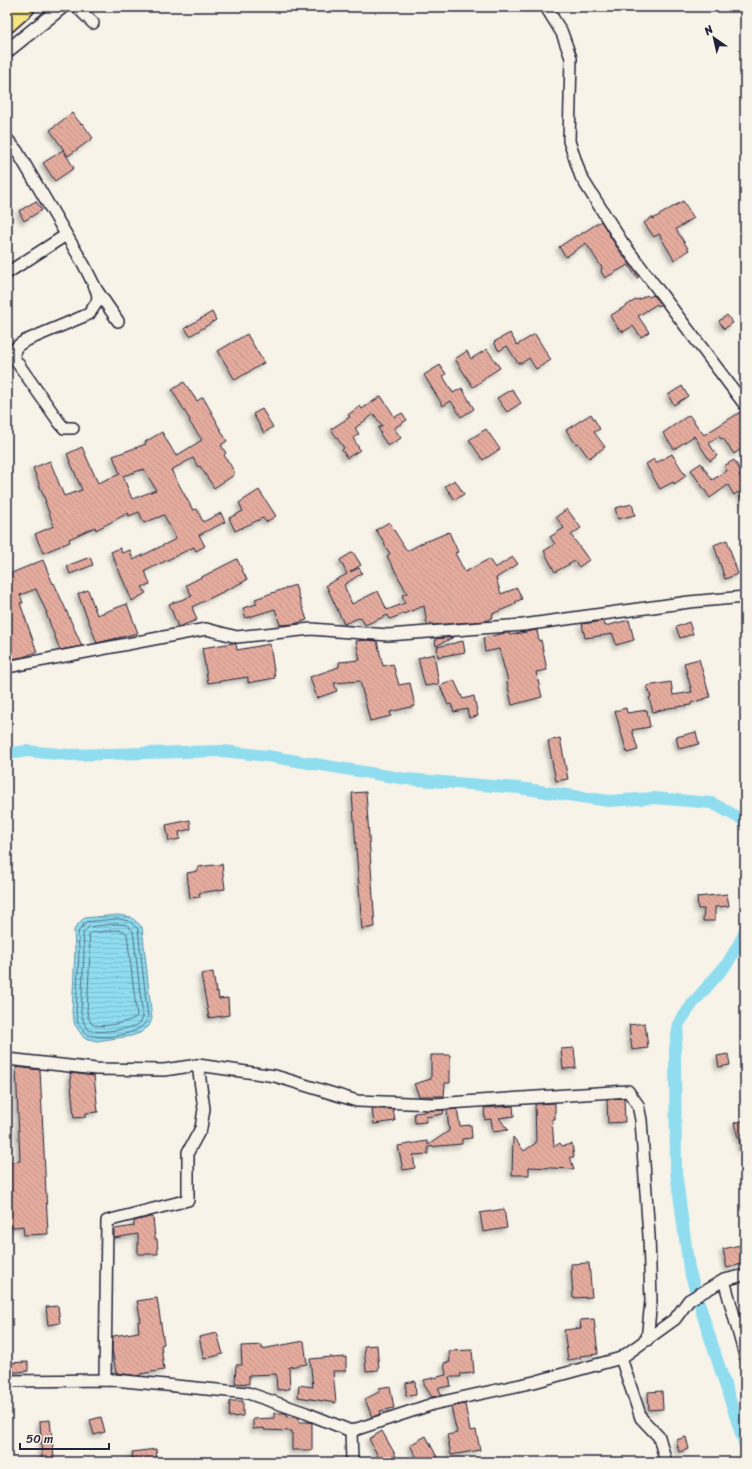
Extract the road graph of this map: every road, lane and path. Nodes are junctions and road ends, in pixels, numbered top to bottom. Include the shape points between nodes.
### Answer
1 (25, 7) edge
2 (62, 7) edge
3 (77, 7) edge
4 (546, 7) edge
5 (7, 23) edge
6 (93, 23) dead end
7 (7, 51) edge
8 (7, 139) edge
9 (66, 235) junction
10 (7, 273) edge
11 (96, 289) junction
12 (118, 321) dead end
13 (745, 405) edge
14 (73, 428) dead end
15 (745, 597) edge
16 (7, 666) edge
17 (7, 1059) edge
18 (198, 1065) junction
19 (745, 1275) edge
20 (724, 1280) junction
21 (646, 1340) junction
22 (745, 1356) edge
23 (621, 1358) junction
24 (7, 1380) edge
25 (105, 1380) junction
26 (351, 1431) junction
27 (352, 1462) edge
28 (666, 1462) edge

1 - 5 highway
2 - 7 street
3 - 6 street
4 - 13 street via 562,33 570,58 569,141 581,177 622,242
8 - 9 street via 17,151
9 - 10 street
9 - 11 street
11 - 12 street
11 - 14 street via 97,302 89,314 26,341 14,350 14,358 59,422 64,428
15 - 16 street via 689,602 523,625 388,635 311,629 237,636 206,629
17 - 18 street via 96,1069 164,1070
18 - 21 street via 275,1076 357,1101 434,1104 628,1091 638,1105 642,1120 651,1301
18 - 25 street via 204,1108 201,1128 188,1152 188,1200 108,1222
19 - 20 street
20 - 21 street via 689,1300 675,1320
20 - 22 street
21 - 23 street
23 - 26 street via 534,1382 433,1404
23 - 28 street via 641,1418 659,1437
24 - 25 street
25 - 26 street via 248,1394
26 - 27 street

